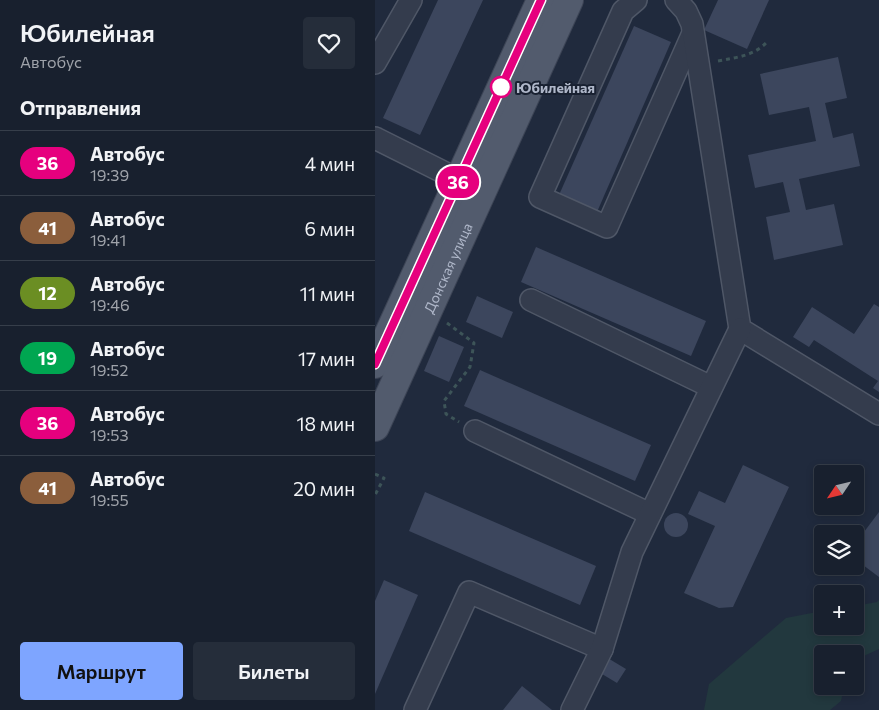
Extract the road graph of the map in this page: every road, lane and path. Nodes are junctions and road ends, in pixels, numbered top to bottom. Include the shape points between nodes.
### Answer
1 (411, 0) edge
2 (541, 0) edge
3 (569, 0) edge
4 (636, 0) edge
5 (677, 0) edge
6 (693, 33) junction
7 (768, 41) dead end
8 (375, 63) edge
9 (698, 65) junction
10 (375, 138) edge
11 (459, 180) junction
12 (531, 300) dead end
13 (425, 307) junction
14 (740, 328) junction
15 (375, 364) edge
16 (711, 387) junction
17 (879, 414) edge
18 (375, 426) edge
19 (475, 432) joint
20 (375, 474) edge
21 (375, 495) edge
22 (650, 514) junction
23 (602, 648) junction
24 (415, 710) edge
25 (572, 710) edge

1 - 8 street
2 - 11 main road, Донская улица
3 - 13 main road, Донская улица
4 - 6 street via 623,11 540,197 607,227
5 - 6 street via 686,11
6 - 9 street
7 - 9 path via 752,54
9 - 14 street
10 - 11 street
11 - 13 main road, Донская улица
12 - 16 street
13 - 15 main road, Донская улица
13 - 18 main road, Донская улица
13 - 19 path via 474,343 470,367 444,400 446,414
14 - 16 street
14 - 17 street
16 - 22 street
19 - 22 street
20 - 21 path via 384,478
22 - 23 street via 632,552
23 - 24 street via 469,592
23 - 25 street

